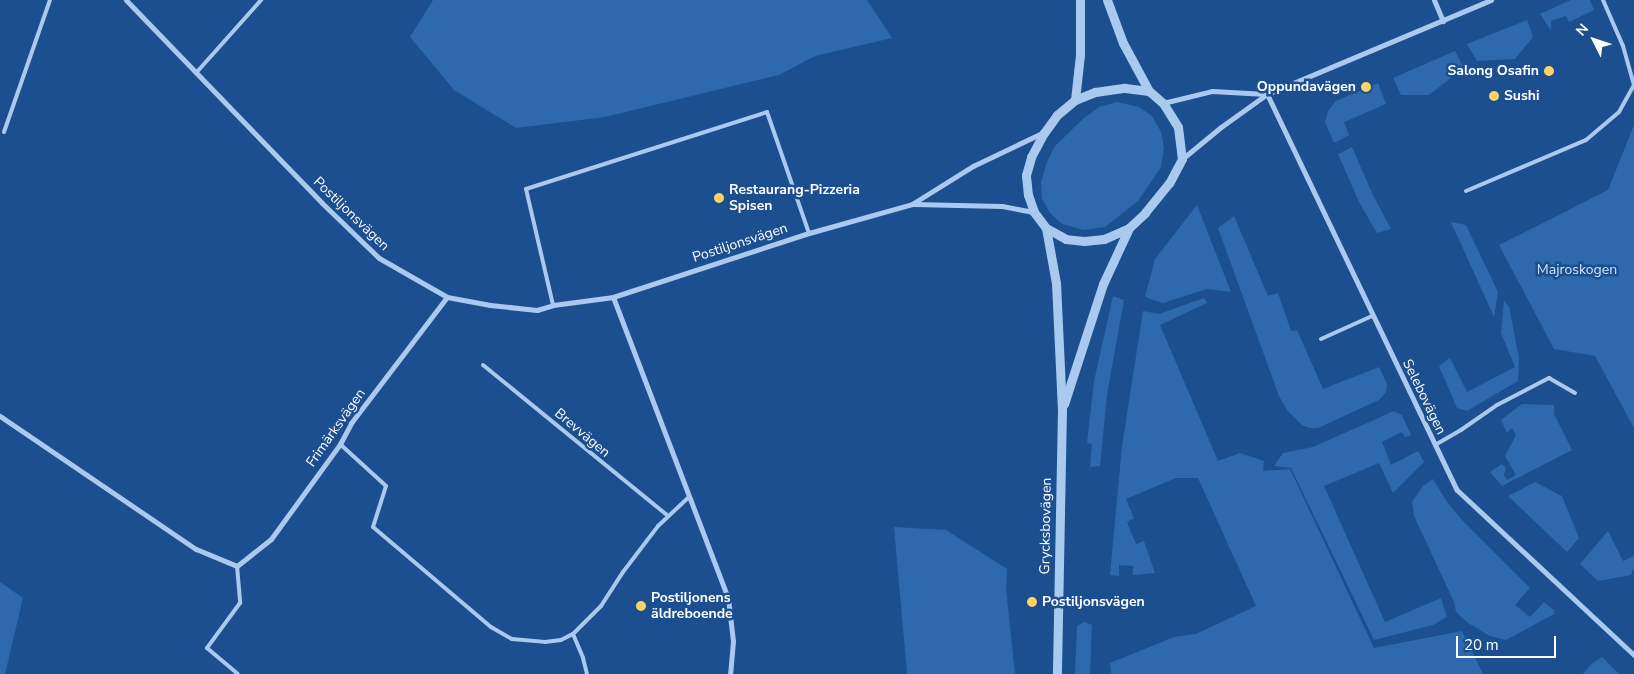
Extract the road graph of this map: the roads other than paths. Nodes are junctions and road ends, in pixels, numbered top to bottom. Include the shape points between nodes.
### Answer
1 (50, 0) edge
2 (126, 0) edge
3 (261, 0) edge
4 (1080, 0) edge
5 (1107, 0) edge
6 (1434, 0) edge
7 (1492, 0) edge
8 (1603, 0) edge
9 (1443, 21) junction
10 (196, 73) junction
11 (1149, 91) junction
12 (1267, 94) junction
13 (1076, 100) junction
14 (1163, 103) junction
15 (4, 132) dead end
16 (1044, 133) junction
17 (1182, 159) junction
18 (1466, 191) dead end
19 (912, 204) junction
20 (1034, 212) junction
21 (1046, 228) junction
22 (1129, 228) junction
23 (809, 233) junction
24 (448, 297) junction
25 (613, 297) junction
26 (553, 305) junction
27 (1372, 316) junction
28 (1321, 339) dead end
29 (483, 365) dead end
30 (1575, 393) dead end
31 (1062, 409) junction
32 (0, 416) edge
33 (340, 444) junction
34 (1435, 445) junction
35 (689, 497) junction
36 (668, 516) junction
37 (238, 566) junction
38 (573, 634) junction
39 (1634, 655) edge
40 (238, 674) edge
41 (587, 674) edge
42 (730, 674) edge
43 (1057, 674) edge

1 - 15 lane
2 - 10 street, Postiljonsvägen
3 - 10 lane
4 - 13 street
5 - 11 street via 1123,43
6 - 9 street
7 - 9 street
8 - 18 lane via 1623,46 1634,85 1619,112 1586,140
9 - 12 street
10 - 24 street, Postiljonsvägen via 379,258
11 - 13 street via 1125,88 1095,92
11 - 14 street
12 - 14 street via 1212,91
12 - 17 street
12 - 27 street, Selebovägen
13 - 16 street via 1057,115
14 - 17 street via 1178,127
16 - 19 street, Postiljonsvägen via 973,166
16 - 20 street via 1026,175
17 - 22 street via 1169,183
19 - 20 street, Postiljonsvägen via 1002,206
19 - 23 street, Postiljonsvägen
20 - 21 street
21 - 22 street via 1066,239 1084,241 1104,238
21 - 31 street, Grycksbovägen via 1056,283
22 - 31 street, Grycksbovägen via 1103,284
23 - 25 street, Postiljonsvägen
23 - 26 lane via 768,112 526,189
24 - 26 street, Postiljonsvägen via 537,310
24 - 33 street, Frimärksvägen via 350,424
25 - 26 street, Postiljonsvägen
25 - 35 street
27 - 28 lane
27 - 34 street, Selebovägen
29 - 36 lane, Brevvägen
30 - 34 lane via 1548,378 1496,405
31 - 43 street, Grycksbovägen
32 - 37 street via 196,549
33 - 37 street, Frimärksvägen via 271,539
33 - 38 lane via 386,486 373,527 491,627 512,639 545,642
34 - 39 street, Selebovägen via 1457,490
35 - 36 lane
35 - 42 street via 728,598 733,641
36 - 38 lane via 623,572 601,606
37 - 40 lane via 240,603 207,648
38 - 41 lane

